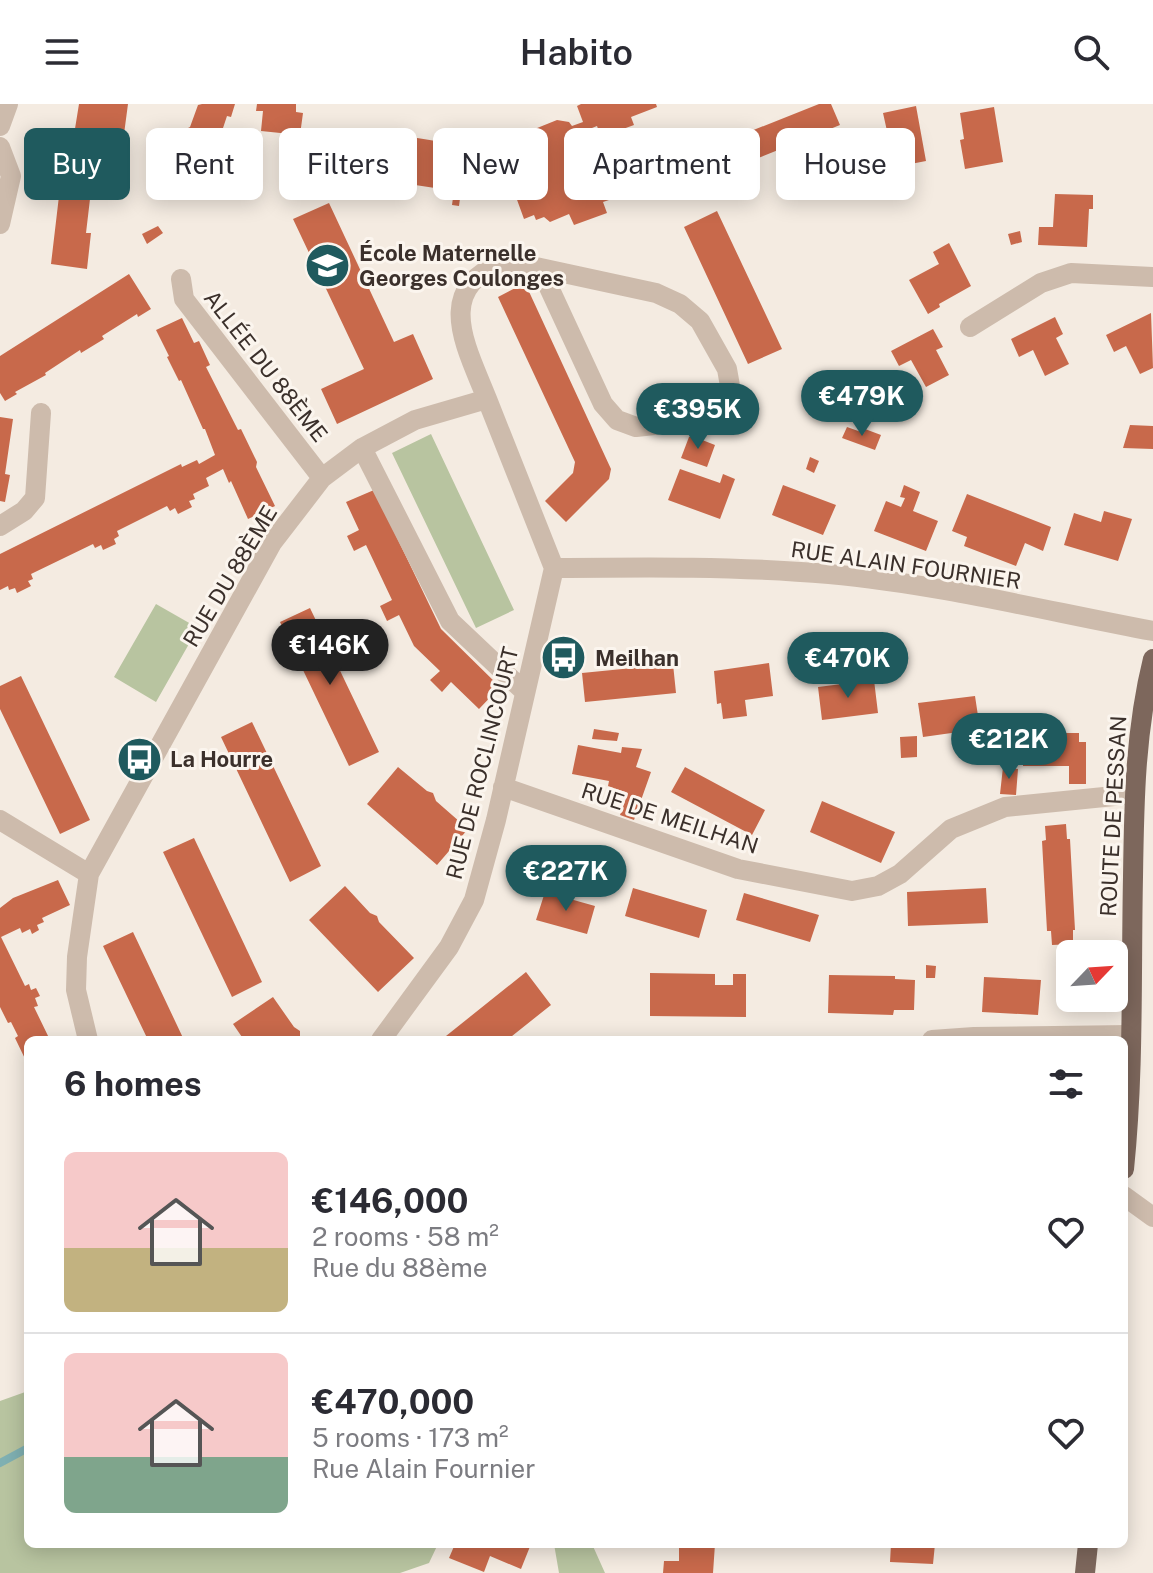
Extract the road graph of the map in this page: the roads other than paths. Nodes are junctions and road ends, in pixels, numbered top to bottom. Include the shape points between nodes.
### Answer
1 (8, 104) edge
2 (0, 126) edge
3 (0, 147) edge
4 (0, 224) edge
5 (540, 268) junction
6 (1153, 277) edge
7 (181, 279) dead end
8 (970, 327) dead end
9 (487, 399) junction
10 (41, 413) dead end
11 (362, 448) junction
12 (322, 478) junction
13 (0, 526) edge
14 (554, 568) junction
15 (1153, 631) edge
16 (1153, 659) edge
17 (525, 692) junction
18 (503, 787) junction
19 (1134, 794) junction
20 (0, 820) edge
21 (89, 874) junction
22 (1130, 1035) junction
23 (87, 1036) edge
24 (384, 1036) edge
25 (1052, 1036) edge
26 (1128, 1088) edge
27 (1128, 1199) edge
28 (1153, 1217) edge
29 (1088, 1548) edge
30 (1085, 1573) edge

1 - 2 street
3 - 4 street via 11,176
5 - 5 street via 603,404 617,420 636,427 699,420 725,403 727,369 700,321 680,304 656,293
5 - 9 street via 508,261 490,266 463,295 462,336
6 - 8 street via 1071,273 1041,283
7 - 12 street, ALLÉE DU 88ÈME via 184,299
9 - 11 street, RUE DU 88ÈME via 415,420
9 - 14 street
10 - 13 street via 35,498
11 - 12 street, RUE DU 88ÈME
11 - 17 street via 450,621
12 - 21 street, RUE DU 88ÈME via 272,543
14 - 15 street, RUE ALAIN FOURNIER via 723,567 830,574
14 - 17 street, RUE DE ROCLINCOURT
16 - 19 main road, ROUTE DE PESSAN via 1139,727
17 - 18 street, RUE DE ROCLINCOURT
18 - 19 street, RUE DE MEILHAN via 738,869 852,891 900,874 951,829 990,812
18 - 24 street, RUE DE ROCLINCOURT via 474,900 449,947
19 - 22 main road, ROUTE DE PESSAN
20 - 21 street
21 - 23 street, RUE DU 88ÈME via 76,990
22 - 25 street
22 - 26 main road, ROUTE DE PESSAN
27 - 28 street
29 - 30 main road

